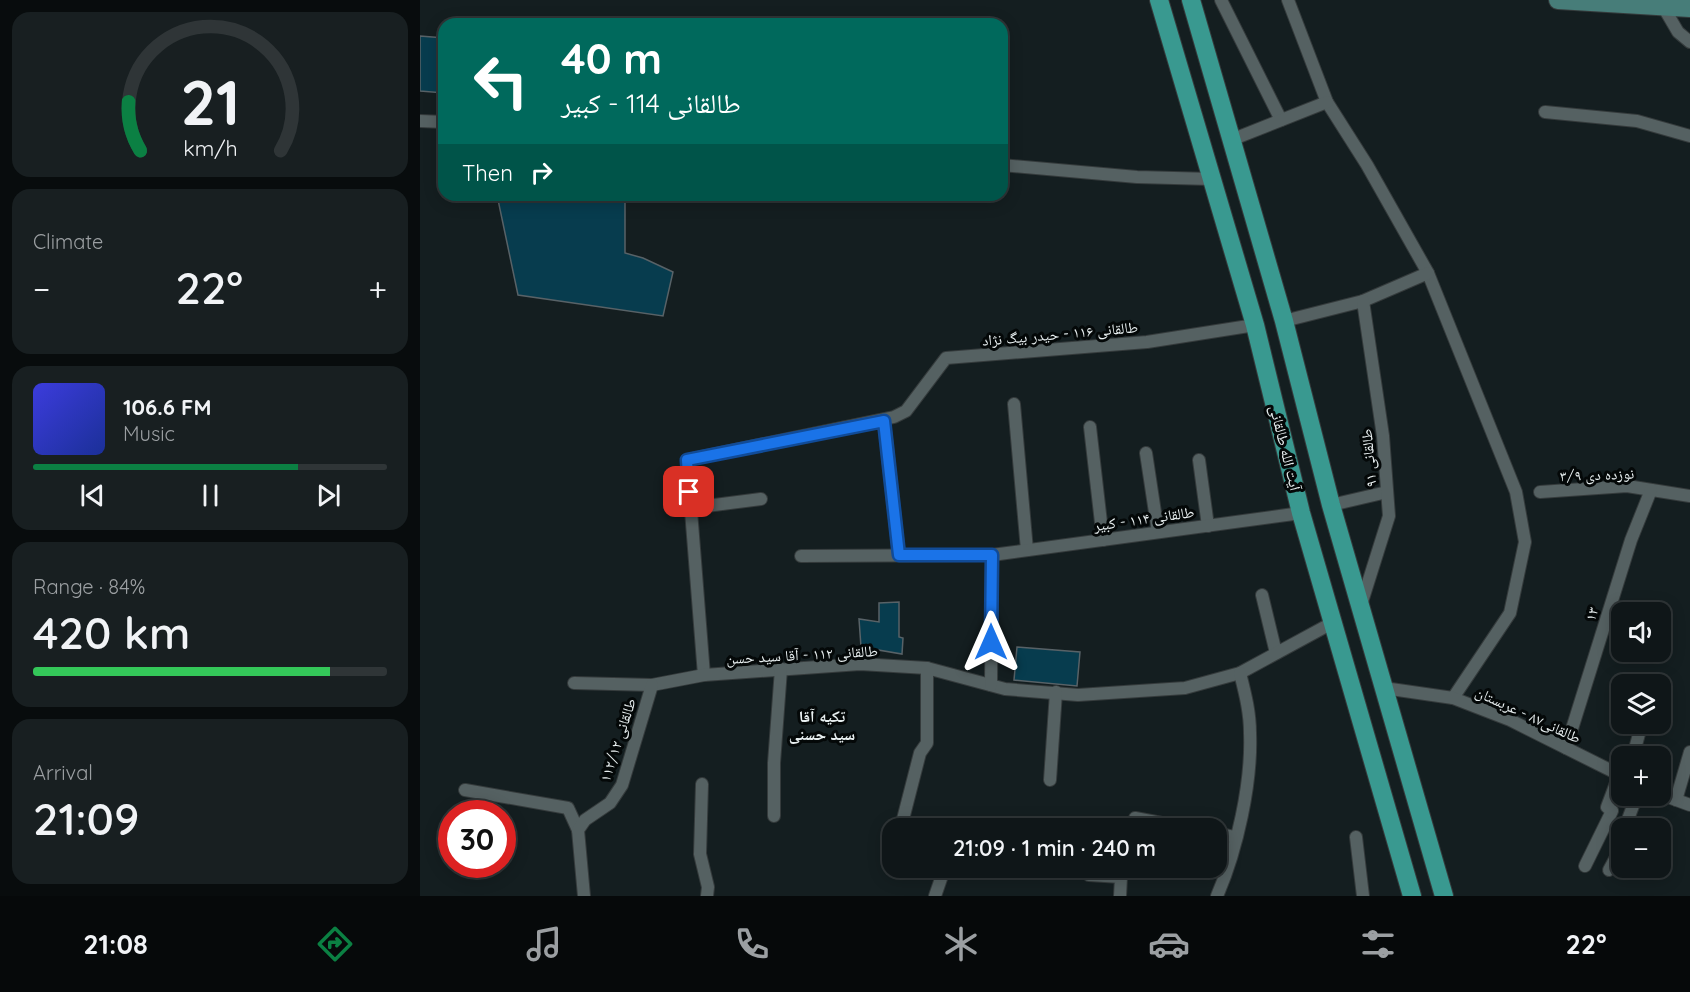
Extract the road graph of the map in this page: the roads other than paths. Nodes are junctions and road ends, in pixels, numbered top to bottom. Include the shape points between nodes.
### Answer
1 (1159, 0) edge
2 (1221, 0) edge
3 (1288, 0) edge
4 (1558, 0) edge
5 (1661, 3) edge
6 (1193, 4) edge
7 (1690, 8) edge
8 (1690, 42) edge
9 (1327, 102) junction
10 (1545, 112) dead end
11 (1281, 120) junction
12 (420, 121) edge
13 (438, 122) edge
14 (1690, 136) edge
15 (1231, 140) junction
16 (1008, 166) edge
17 (1211, 179) junction
18 (1428, 273) junction
19 (1363, 302) junction
20 (1284, 321) junction
21 (1255, 325) junction
22 (1014, 404) dead end
23 (889, 419) junction
24 (1090, 427) dead end
25 (1146, 453) dead end
26 (1199, 460) dead end
27 (1651, 490) junction
28 (1387, 492) junction
29 (1540, 492) dead end
30 (1690, 496) edge
31 (761, 499) dead end
32 (1330, 505) junction
33 (691, 508) junction
34 (1301, 513) junction
35 (1208, 526) junction
36 (1158, 532) junction
37 (1103, 540) junction
38 (1027, 550) junction
39 (899, 555) junction
40 (992, 555) junction
41 (801, 556) dead end
42 (1262, 595) dead end
43 (1360, 609) junction
44 (1332, 623) junction
45 (1275, 653) junction
46 (781, 669) junction
47 (927, 669) junction
48 (1240, 673) junction
49 (704, 675) junction
50 (574, 683) dead end
51 (652, 685) junction
52 (991, 685) junction
53 (1384, 688) junction
54 (1056, 692) junction
55 (1454, 698) junction
56 (1566, 748) junction
57 (1690, 752) edge
58 (1611, 771) edge
59 (1050, 780) dead end
60 (702, 784) dead end
61 (465, 790) dead end
62 (1611, 797) edge
63 (1671, 798) edge
64 (1676, 800) junction
65 (1690, 805) edge
66 (774, 816) dead end
67 (903, 818) edge
68 (578, 830) junction
69 (1227, 835) edge
70 (1235, 837) junction
71 (1356, 837) dead end
72 (1585, 866) dead end
73 (1611, 866) edge
74 (1609, 870) dead end
75 (941, 878) edge
76 (1121, 878) edge
77 (584, 896) edge
78 (707, 896) edge
79 (935, 896) edge
80 (1120, 896) edge
81 (1217, 896) edge
82 (1363, 896) edge
83 (1412, 896) edge
84 (1444, 896) edge

1 - 17 main road, آیت الله طالقانی
2 - 11 street
3 - 9 street
4 - 5 main road
5 - 7 main road
5 - 8 street via 1678,32
6 - 15 main road, آیت الله طالقانی
9 - 11 street
9 - 18 street
10 - 14 street via 1638,121
11 - 15 street
12 - 13 street
15 - 20 main road, آیت الله طالقانی
16 - 17 street
17 - 21 main road, آیت الله طالقانی
18 - 19 street
18 - 55 street via 1516,492 1525,542 1510,613
19 - 20 street
19 - 28 street, طالقانی ۹۱ via 1383,436
20 - 32 main road, آیت الله طالقانی
21 - 23 street, طالقانی ۱۱۶ - حیدر بیگ نژاد via 1147,342 946,358 906,411
21 - 34 main road, آیت الله طالقانی
22 - 38 street
23 - 33 street via 687,460
23 - 39 street
24 - 37 street
25 - 36 street
26 - 35 street
27 - 29 street, نوزده دی ۳/۹ via 1627,486
27 - 30 street, نوزده دی ۳/۹
27 - 56 street, ۱۳ via 1631,540
28 - 32 street
28 - 43 street, طالقانی ۹۱ via 1389,516
31 - 33 street
32 - 43 main road, آیت الله طالقانی
33 - 49 street
34 - 35 street, طالقانی ۱۱۴ - کبیر
34 - 44 main road, آیت الله طالقانی
35 - 36 street, طالقانی ۱۱۴ - کبیر
36 - 37 street, طالقانی ۱۱۴ - کبیر
37 - 38 street, طالقانی ۱۱۴ - کبیر
38 - 40 street, طالقانی ۱۱۴ - کبیر
39 - 40 street, طالقانی ۱۱۴ - کبیر
39 - 41 street, طالقانی ۱۱۴ - کبیر
40 - 52 street
42 - 45 street
43 - 53 main road, آیت الله طالقانی
44 - 45 street, طالقانی ۱۱۲ - آقا سید حسن
44 - 83 main road, آیت الله طالقانی
45 - 48 street, طالقانی ۱۱۲ - آقا سید حسن
46 - 47 street, طالقانی ۱۱۲ - آقا سید حسن via 860,664
46 - 49 street, طالقانی ۱۱۲ - آقا سید حسن
46 - 66 street
47 - 52 street, طالقانی ۱۱۲ - آقا سید حسن
47 - 67 street via 927,743 920,753
48 - 54 street, طالقانی ۱۱۲ - آقا سید حسن via 1185,688 1078,695
48 - 70 street via 1251,733 1249,770
49 - 51 street, طالقانی ۱۱۲ - آقا سید حسن
50 - 51 street, طالقانی ۱۱۲ - آقا سید حسن
51 - 68 street, طالقانی ۱۱۲/۱۲ via 622,785 610,803 585,820
52 - 54 street, طالقانی ۱۱۲ - آقا سید حسن
53 - 55 street, طالقانی۸۷ - عربستان
53 - 84 main road, آیت الله طالقانی
54 - 59 street
55 - 56 street, طالقانی۸۷ - عربستان
56 - 58 street, طالقانی۸۷ - عربستان
57 - 64 street
60 - 78 street via 700,854
61 - 68 street via 568,808
62 - 72 street via 1607,807 1612,811
63 - 64 street
64 - 65 street
68 - 77 street
69 - 70 street
70 - 81 street
71 - 82 street
73 - 74 street
75 - 79 street
76 - 80 street

